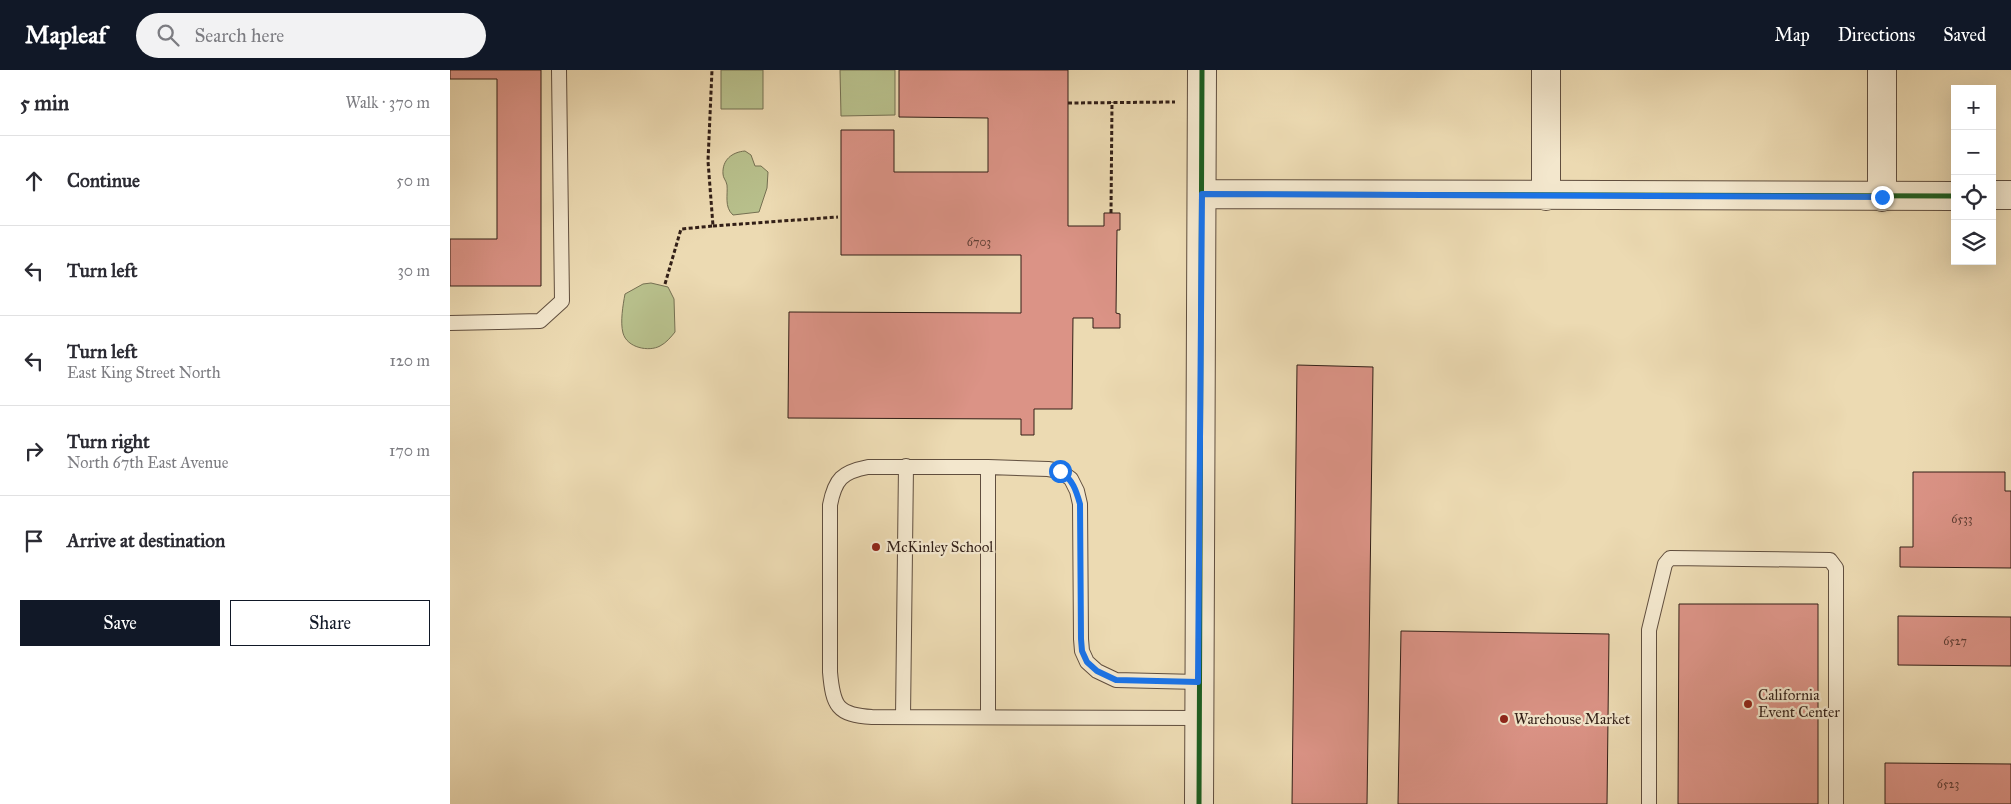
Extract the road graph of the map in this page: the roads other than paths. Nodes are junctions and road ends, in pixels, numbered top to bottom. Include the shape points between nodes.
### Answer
1 (559, 70) edge
2 (1202, 70) edge
3 (1546, 70) edge
4 (1882, 70) edge
5 (1202, 194) junction
6 (1996, 195) edge
7 (2011, 195) edge
8 (1546, 196) junction
9 (1951, 196) edge
10 (1882, 197) junction
11 (450, 323) edge
12 (906, 466) junction
13 (988, 467) junction
14 (1198, 682) junction
15 (903, 717) junction
16 (988, 718) junction
17 (1198, 718) junction
18 (1199, 804) edge
19 (1649, 804) edge
20 (1836, 804) edge

1 - 11 lane via 562,301 540,322
2 - 5 street
3 - 8 street
4 - 10 street
5 - 8 street
5 - 14 street
6 - 7 street
8 - 10 street
9 - 10 street
12 - 13 lane
12 - 15 lane
12 - 15 lane via 851,470 833,489 830,505 832,695 842,710 853,716
13 - 14 lane via 1060,471 1077,491 1080,504 1081,639 1087,662 1116,680
13 - 16 lane
14 - 17 street
15 - 16 lane
16 - 17 lane
17 - 18 street
19 - 20 lane via 1649,630 1665,564 1670,558 1830,560 1836,568

